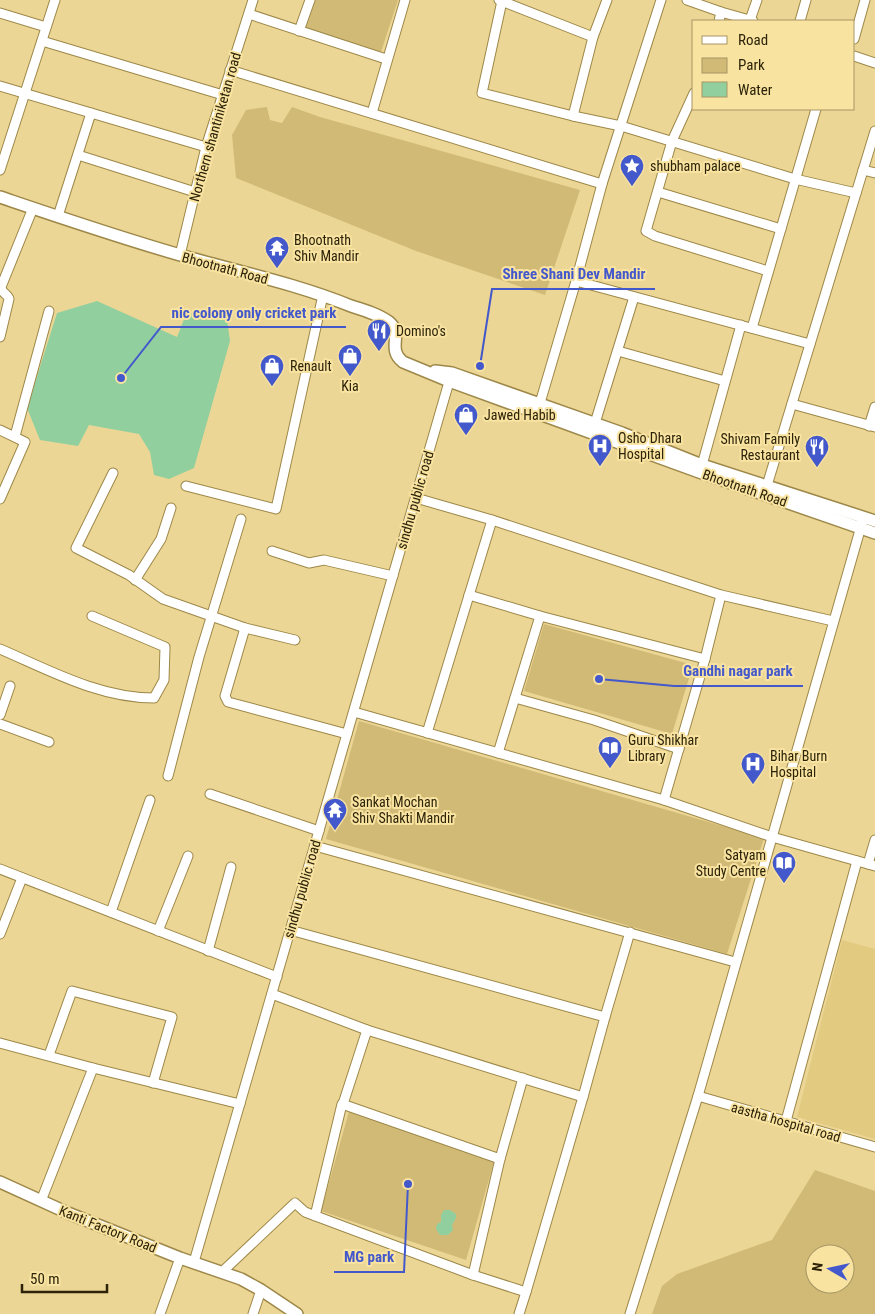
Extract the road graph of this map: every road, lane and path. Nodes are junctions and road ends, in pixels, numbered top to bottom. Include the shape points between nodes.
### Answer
1 (55, 0) edge
2 (254, 0) edge
3 (310, 0) edge
4 (405, 0) edge
5 (500, 0) edge
6 (607, 0) edge
7 (662, 0) edge
8 (688, 0) edge
9 (757, 0) edge
10 (806, 0) edge
11 (865, 0) edge
12 (0, 13) edge
13 (249, 14) junction
14 (720, 17) edge
15 (744, 20) edge
16 (752, 20) edge
17 (800, 20) edge
18 (46, 26) junction
19 (299, 31) junction
20 (855, 35) edge
21 (593, 37) junction
22 (42, 41) junction
23 (855, 56) edge
24 (386, 59) junction
25 (875, 63) edge
26 (230, 70) junction
27 (0, 86) edge
28 (25, 94) junction
29 (223, 95) junction
30 (692, 97) edge
31 (816, 110) edge
32 (91, 113) junction
33 (372, 114) junction
34 (572, 116) junction
35 (621, 126) junction
36 (875, 131) edge
37 (672, 142) junction
38 (206, 147) junction
39 (78, 155) junction
40 (0, 170) edge
41 (863, 170) junction
42 (875, 173) edge
43 (795, 179) junction
44 (602, 184) junction
45 (195, 192) junction
46 (658, 192) junction
47 (856, 193) junction
48 (0, 197) edge
49 (33, 208) junction
50 (58, 216) junction
51 (780, 229) junction
52 (180, 255) junction
53 (768, 271) junction
54 (576, 281) junction
55 (323, 295) junction
56 (634, 296) junction
57 (49, 311) dead end
58 (741, 325) junction
59 (752, 328) junction
60 (0, 337) edge
61 (810, 344) junction
62 (618, 351) junction
63 (451, 377) junction
64 (725, 381) junction
65 (792, 404) junction
66 (537, 407) junction
67 (875, 407) edge
68 (595, 423) junction
69 (872, 426) edge
70 (0, 430) edge
71 (15, 436) junction
72 (702, 465) junction
73 (113, 473) dead end
74 (186, 486) dead end
75 (766, 491) junction
76 (416, 498) junction
77 (0, 499) edge
78 (171, 508) dead end
79 (242, 518) dead end
80 (492, 520) junction
81 (875, 521) edge
82 (862, 523) junction
83 (875, 533) edge
84 (272, 551) dead end
85 (393, 576) junction
86 (135, 580) junction
87 (469, 595) junction
88 (721, 595) junction
89 (92, 616) dead end
90 (212, 616) junction
91 (540, 616) junction
92 (834, 621) junction
93 (245, 628) junction
94 (295, 640) dead end
95 (0, 649) edge
96 (705, 659) junction
97 (10, 686) dead end
98 (515, 698) junction
99 (354, 712) junction
100 (0, 715) edge
101 (0, 724) edge
102 (427, 732) junction
103 (347, 734) junction
104 (49, 742) dead end
105 (679, 749) junction
106 (498, 753) junction
107 (168, 776) dead end
108 (210, 794) dead end
109 (150, 800) dead end
110 (664, 800) junction
111 (319, 831) junction
112 (772, 837) junction
113 (875, 840) edge
114 (315, 846) junction
115 (188, 856) dead end
116 (857, 861) junction
117 (872, 865) edge
118 (231, 867) dead end
119 (0, 869) edge
120 (22, 878) junction
121 (111, 912) junction
122 (290, 930) junction
123 (158, 931) junction
124 (630, 932) junction
125 (0, 934) edge
126 (208, 951) junction
127 (735, 962) junction
128 (277, 977) junction
129 (272, 994) junction
130 (606, 1017) junction
131 (367, 1030) junction
132 (0, 1043) edge
133 (49, 1055) junction
134 (93, 1068) junction
135 (523, 1078) junction
136 (153, 1082) junction
137 (698, 1096) junction
138 (584, 1097) junction
139 (240, 1104) junction
140 (343, 1104) junction
141 (786, 1121) junction
142 (875, 1147) edge
143 (500, 1159) junction
144 (0, 1182) edge
145 (41, 1201) junction
146 (315, 1216) junction
147 (180, 1258) junction
148 (194, 1262) junction
149 (223, 1271) junction
150 (473, 1275) junction
151 (261, 1290) junction
152 (526, 1292) junction
153 (160, 1314) edge
154 (253, 1314) edge
155 (297, 1314) edge
156 (519, 1314) edge
157 (630, 1314) edge

1 - 18 street
2 - 13 street, Northern shantiniketan road
3 - 19 street
4 - 24 street
5 - 21 street
5 - 34 street via 482,93
6 - 21 street
7 - 35 street
8 - 14 street
9 - 16 street
10 - 17 street
11 - 20 street
12 - 18 street
13 - 19 street
13 - 26 street, Northern shantiniketan road
14 - 15 street
18 - 22 street
19 - 24 street
21 - 34 street
22 - 28 street
22 - 29 street
23 - 25 street
24 - 33 street
26 - 29 street, Northern shantiniketan road
26 - 33 street
27 - 28 street
28 - 32 street
28 - 40 street
29 - 38 street, Northern shantiniketan road
30 - 37 street
31 - 43 street
32 - 38 street
32 - 39 street
33 - 44 street
34 - 35 street
35 - 37 street
35 - 44 street
36 - 41 street
37 - 43 street
37 - 46 street
38 - 45 street, Northern shantiniketan road
39 - 45 street
39 - 50 street
41 - 42 street
41 - 47 street
43 - 47 street
43 - 51 street
44 - 54 street
45 - 52 street, Northern shantiniketan road
46 - 51 street
46 - 53 street via 646,231
47 - 61 street
48 - 49 street, Bhootnath Road
49 - 50 street, Bhootnath Road
49 - 60 street via 1,287 9,299
50 - 52 street, Bhootnath Road
51 - 53 street
52 - 55 street, Bhootnath Road
53 - 59 street
54 - 56 street
54 - 66 street
55 - 63 street, Bhootnath Road via 391,324 395,330 395,351 403,362
55 - 74 street via 276,509
56 - 58 street
56 - 62 street
57 - 71 street
58 - 59 street
58 - 64 street
59 - 61 street
61 - 65 street
62 - 64 street
62 - 68 street
63 - 66 street, Bhootnath Road
63 - 76 street, sindhu public road
64 - 72 street
65 - 69 street
65 - 75 street
66 - 68 street, Bhootnath Road
66 - 75 street, Bhootnath Road
67 - 69 street
68 - 72 street, Bhootnath Road
70 - 71 street
71 - 77 street via 25,442
72 - 75 street, Bhootnath Road
73 - 86 street via 76,548
75 - 82 street, Bhootnath Road
76 - 80 street
76 - 85 street, sindhu public road
78 - 86 street via 161,539
79 - 90 street
80 - 87 street
80 - 88 street
81 - 82 street, Bhootnath Road
82 - 83 street, Bhootnath Road
82 - 92 street
84 - 85 street via 309,563 324,560
85 - 99 street, sindhu public road
86 - 90 street via 163,599
87 - 91 street
87 - 102 street
88 - 92 street
88 - 96 street
89 - 95 street via 164,648 164,680 154,698 96,690
90 - 93 street
90 - 107 street
91 - 96 street
91 - 98 street
92 - 112 street
93 - 94 street
93 - 103 street via 225,696 228,702
96 - 105 street
97 - 100 street
98 - 105 street
98 - 106 street
99 - 102 street
99 - 103 street, sindhu public road
101 - 104 street
102 - 106 street
103 - 111 street, sindhu public road
105 - 110 street
106 - 110 street
108 - 111 street
109 - 121 street
110 - 112 street
111 - 114 street, sindhu public road
112 - 116 street
112 - 127 street
113 - 117 street
114 - 122 street, sindhu public road
114 - 124 street
115 - 123 street
116 - 117 street
116 - 141 street
118 - 126 street
119 - 120 street
120 - 121 street
120 - 125 street
121 - 123 street
122 - 128 street, sindhu public road
122 - 130 street
123 - 126 street
124 - 127 street
124 - 130 street
126 - 128 street
127 - 137 street
128 - 129 street, sindhu public road
129 - 131 street
129 - 139 street, sindhu public road
130 - 138 street
131 - 135 street
131 - 140 street
132 - 133 street
133 - 134 street
133 - 136 street via 72,992 172,1016
134 - 136 street
134 - 145 street
135 - 138 street
135 - 143 street
136 - 139 street
137 - 141 street, aastha hospital road
137 - 157 street
138 - 152 street
139 - 148 street, sindhu public road
140 - 143 street
140 - 146 street
141 - 142 street, aastha hospital road
143 - 150 street
144 - 145 street, Kanti Factory Road
145 - 147 street, Kanti Factory Road
146 - 149 street via 295,1203
146 - 150 street
147 - 148 street, Kanti Factory Road
147 - 153 street
148 - 149 street, Kanti Factory Road
149 - 151 street, Kanti Factory Road
150 - 152 street
151 - 154 street
151 - 155 street, Kanti Factory Road
152 - 156 street

